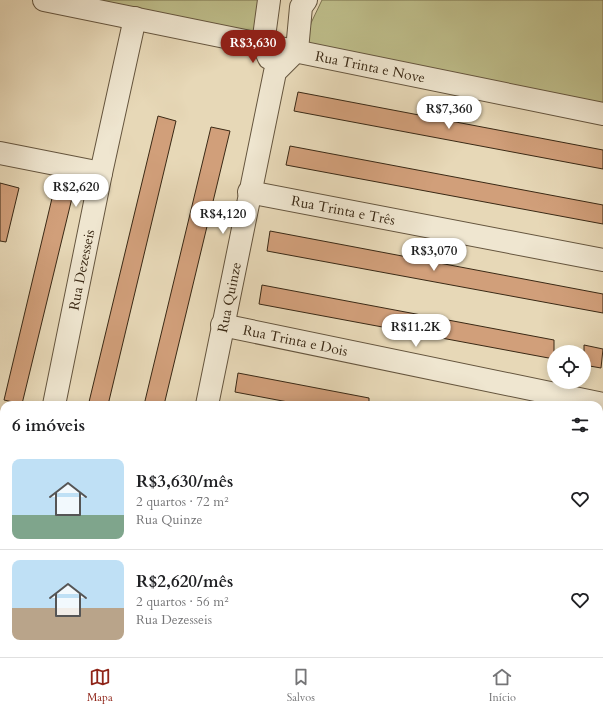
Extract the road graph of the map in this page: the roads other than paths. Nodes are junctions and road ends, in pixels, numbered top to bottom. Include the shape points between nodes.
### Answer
1 (44, 0) edge
2 (269, 0) edge
3 (306, 0) edge
4 (135, 18) junction
5 (280, 47) junction
6 (275, 72) junction
7 (603, 114) edge
8 (0, 153) edge
9 (101, 173) junction
10 (249, 192) junction
11 (603, 260) edge
12 (222, 325) junction
13 (55, 401) edge
14 (208, 401) edge
15 (589, 401) edge

1 - 4 street, Rua Trinta e Nove
2 - 5 street
3 - 5 street
4 - 5 street, Rua Trinta e Nove
4 - 9 street, Rua Dezesseis
5 - 6 street
5 - 6 street
5 - 7 street, Rua Trinta e Nove
6 - 10 street, Rua Quinze
8 - 9 street
9 - 13 street, Rua Dezesseis
10 - 11 street, Rua Trinta e Três
10 - 12 street, Rua Quinze
12 - 14 street, Rua Quinze
12 - 15 street, Rua Trinta e Dois

